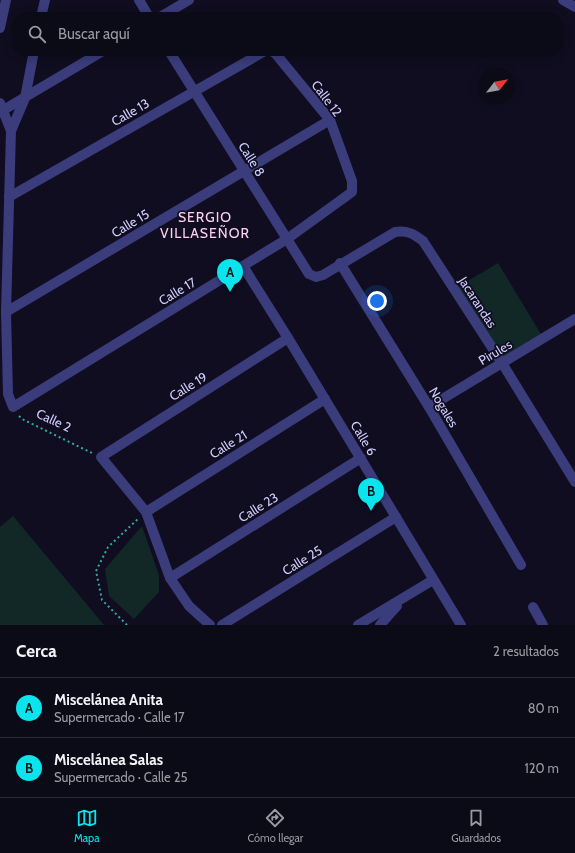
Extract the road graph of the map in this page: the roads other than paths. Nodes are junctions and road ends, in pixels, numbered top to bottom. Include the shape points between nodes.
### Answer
1 (6, 0) edge
2 (45, 0) edge
3 (139, 0) edge
4 (190, 0) edge
5 (562, 0) edge
6 (575, 7) edge
7 (42, 12) edge
8 (146, 12) edge
9 (169, 12) edge
10 (0, 28) edge
11 (33, 56) edge
12 (95, 56) edge
13 (172, 56) edge
14 (256, 56) edge
15 (277, 56) edge
16 (193, 91) junction
17 (25, 98) junction
18 (1, 108) edge
19 (330, 120) junction
20 (11, 131) junction
21 (244, 171) junction
22 (352, 192) joint
23 (9, 197) junction
24 (287, 239) junction
25 (340, 263) junction
26 (243, 266) junction
27 (316, 277) joint
28 (6, 312) junction
29 (575, 319) edge
30 (288, 338) junction
31 (502, 363) junction
32 (325, 398) junction
33 (429, 407) junction
34 (361, 458) junction
35 (575, 482) edge
36 (146, 512) junction
37 (396, 517) junction
38 (521, 566) dead end
39 (170, 578) junction
40 (433, 580) junction
41 (404, 598) junction
42 (533, 607) dead end
43 (210, 625) edge
44 (222, 625) edge
45 (358, 625) edge
46 (380, 625) edge
47 (461, 625) edge
48 (543, 625) edge

1 - 10 street
2 - 7 street
3 - 8 street
4 - 9 street
5 - 6 street
11 - 17 street
12 - 17 street
13 - 16 street, Calle 8
14 - 16 street, Calle 13
15 - 19 street, Calle 12
16 - 21 street, Calle 8
16 - 23 street, Calle 13
17 - 18 street
17 - 20 street
18 - 20 street
19 - 21 street, Calle 15
19 - 22 street, Calle 12 via 352,181
20 - 23 street
21 - 24 street, Calle 8
21 - 28 street, Calle 15
22 - 24 street, Calle 17
23 - 28 street
24 - 26 street, Calle 17
24 - 27 street, Calle 8 via 309,274
25 - 27 street, Jacarandas
25 - 31 street, Jacarandas via 395,232 414,234 423,241
25 - 33 street, Nogales
26 - 28 street, Calle 17 via 13,407 8,394
26 - 30 street, Calle 6
29 - 31 street, Pirules
30 - 32 street, Calle 6
30 - 36 street, Calle 19 via 101,457
31 - 33 street, Pirules
31 - 35 street, Jacarandas
32 - 34 street, Calle 6
32 - 36 street, Calle 21
33 - 38 street, Nogales
34 - 37 street, Calle 6
34 - 39 street, Calle 23
36 - 39 street
37 - 40 street, Calle 6
37 - 44 street, Calle 25
39 - 43 street via 189,606
40 - 41 street
40 - 47 street, Calle 6
41 - 45 street
41 - 46 street
42 - 48 street

